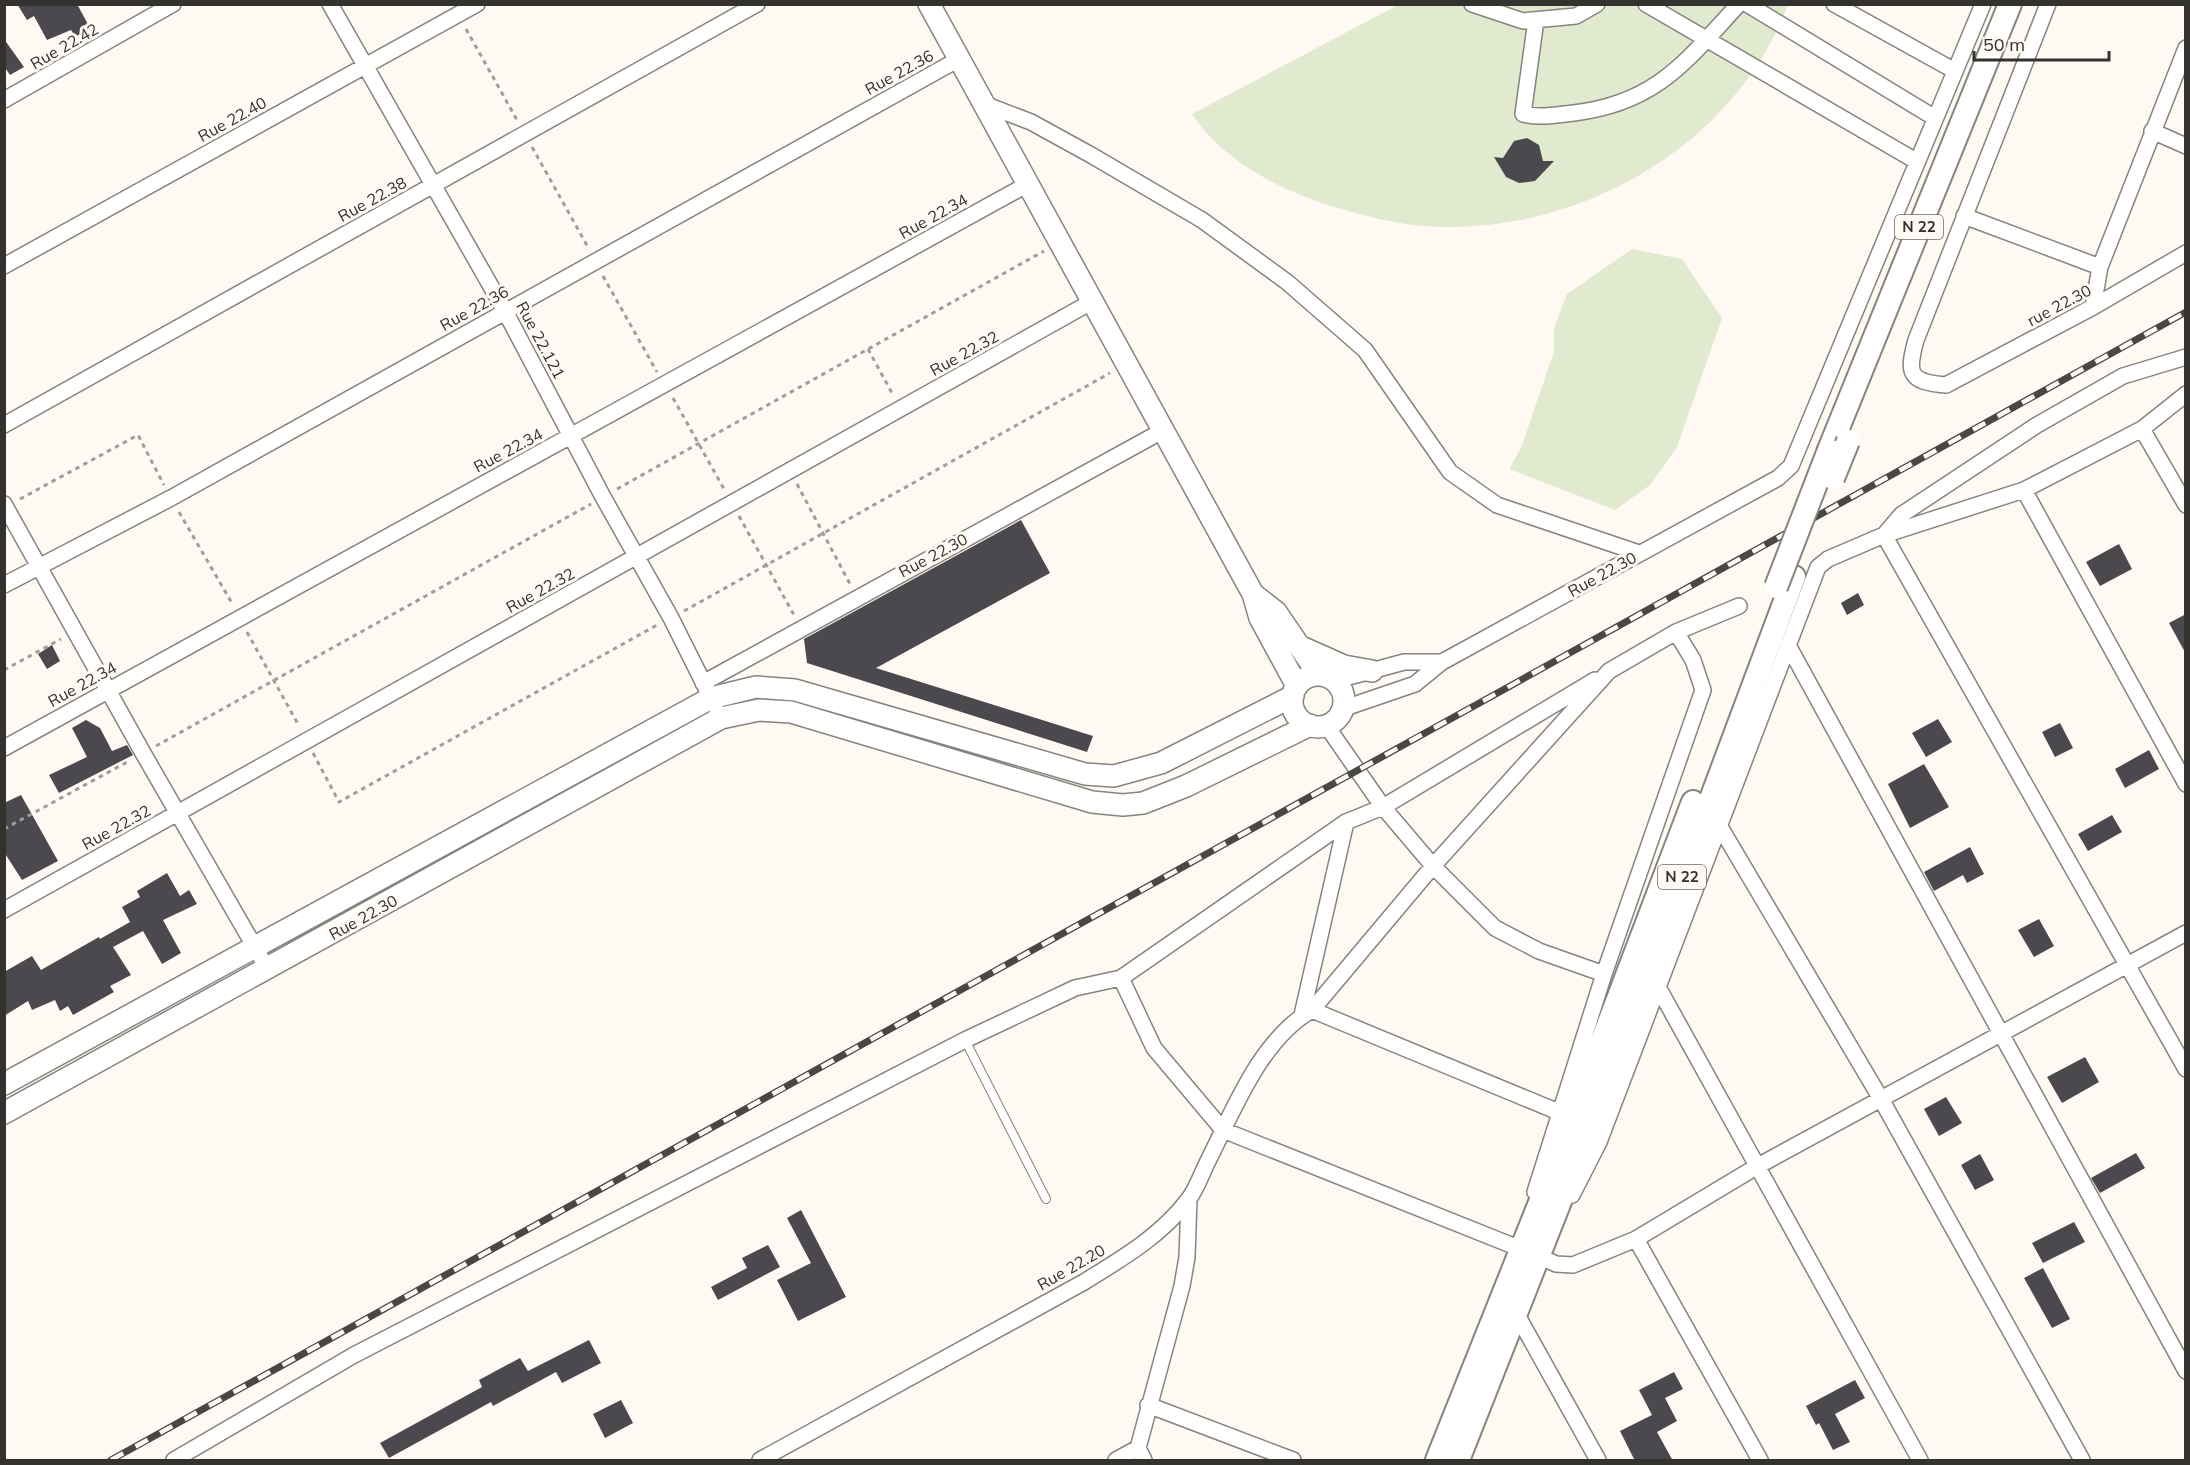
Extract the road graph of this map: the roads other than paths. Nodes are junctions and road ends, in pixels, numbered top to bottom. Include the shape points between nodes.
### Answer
1 (173, 4) edge
2 (330, 4) edge
3 (477, 4) edge
4 (757, 4) edge
5 (929, 4) edge
6 (1472, 4) edge
7 (1597, 4) edge
8 (1646, 4) edge
9 (1739, 4) edge
10 (1747, 4) edge
11 (1834, 4) edge
12 (1983, 4) edge
13 (2010, 4) edge
14 (2026, 4) edge
15 (2048, 4) edge
16 (1536, 20) junction
17 (1705, 40) junction
18 (2186, 48) edge
19 (959, 59) junction
20 (364, 66) junction
21 (1955, 71) junction
22 (4, 100) edge
23 (984, 104) junction
24 (1935, 118) junction
25 (2152, 131) junction
26 (2186, 146) edge
27 (1916, 161) junction
28 (1028, 184) junction
29 (433, 186) junction
30 (1964, 216) junction
31 (2186, 252) edge
32 (4, 266) edge
33 (2100, 267) junction
34 (1093, 301) junction
35 (2093, 308) junction
36 (505, 311) junction
37 (2186, 357) edge
38 (2186, 394) edge
39 (4, 425) edge
40 (2142, 429) junction
41 (1164, 430) junction
42 (572, 436) junction
43 (1838, 446) junction
44 (2024, 490) junction
45 (5, 505) edge
46 (2186, 505) edge
47 (1884, 535) junction
48 (1639, 553) junction
49 (636, 557) junction
50 (38, 566) junction
51 (4, 585) edge
52 (1253, 594) junction
53 (1739, 606) dead end
54 (1676, 632) junction
55 (1788, 645) junction
56 (1299, 646) junction
57 (1442, 662) junction
58 (1372, 671) junction
59 (1609, 671) junction
60 (1327, 678) junction
61 (108, 690) junction
62 (707, 690) junction
63 (1295, 691) junction
64 (1342, 709) junction
65 (721, 718) junction
66 (1318, 725) junction
67 (4, 748) edge
68 (2186, 784) edge
69 (1383, 807) junction
70 (180, 813) junction
71 (1346, 822) junction
72 (1719, 825) junction
73 (1433, 866) junction
74 (4, 910) edge
75 (2186, 933) edge
76 (255, 947) junction
77 (2127, 964) junction
78 (268, 970) junction
79 (1604, 974) junction
80 (1121, 978) junction
81 (1658, 987) junction
82 (1307, 1012) junction
83 (2001, 1034) junction
84 (965, 1040) junction
85 (2186, 1069) edge
86 (4, 1084) edge
87 (1881, 1099) junction
88 (4, 1113) edge
89 (1562, 1113) junction
90 (1223, 1130) junction
91 (1756, 1167) junction
92 (1046, 1199) dead end
93 (1189, 1199) junction
94 (1636, 1239) junction
95 (1530, 1253) junction
96 (1516, 1313) junction
97 (2186, 1371) edge
98 (1148, 1405) junction
99 (1141, 1454) edge
100 (174, 1461) edge
101 (760, 1461) edge
102 (1116, 1461) edge
103 (1293, 1461) edge
104 (1437, 1461) edge
105 (1458, 1461) edge
106 (1598, 1461) edge
107 (1760, 1461) edge
108 (1920, 1461) edge
109 (2082, 1461) edge

1 - 22 street, Rue 22.42
2 - 20 street, Rue 22.121
3 - 20 street, Rue 22.40
4 - 29 street, Rue 22.38
5 - 19 street
6 - 16 street via 1523,21
7 - 16 street via 1576,16
8 - 17 street
9 - 17 street
10 - 24 street
11 - 21 street
12 - 21 street, Rue 22.30
13 - 43 main road, N 22
14 - 43 main road, N 22
15 - 30 street
16 - 17 street via 1523,114 1536,117 1605,109 1651,90
17 - 27 street
18 - 25 street
19 - 23 street
19 - 36 street, Rue 22.36
20 - 29 street, Rue 22.121
20 - 32 street, Rue 22.40
21 - 24 street, Rue 22.30
23 - 28 street
23 - 48 street via 1031,122 1092,155 1202,220 1287,282 1365,350 1450,472 1497,505
24 - 27 street, Rue 22.30
25 - 26 street
25 - 33 street
27 - 48 street, Rue 22.30 via 1791,466 1778,478
28 - 34 street
28 - 42 street, Rue 22.34
29 - 36 street, Rue 22.121
29 - 39 street, Rue 22.38
30 - 33 street
30 - 35 street, rue 22.30 via 1916,340 1909,366 1920,379 1946,385
31 - 35 street, rue 22.30
33 - 35 street
34 - 41 street
34 - 49 street, Rue 22.32
36 - 42 street, Rue 22.121
36 - 50 street, Rue 22.36 via 171,498
37 - 47 street via 2123,376 2037,425 1901,515
38 - 40 street
40 - 44 street
40 - 46 street
41 - 52 street
41 - 62 street, Rue 22.30 via 801,627
42 - 49 street, Rue 22.121
42 - 61 street, Rue 22.34
43 - 95 main road, N 22, bridge
44 - 47 street
44 - 68 street
45 - 50 street
47 - 55 street via 1818,567
47 - 77 street
48 - 57 street, Rue 22.30
49 - 62 street, Rue 22.121
49 - 70 street, Rue 22.32
50 - 51 street, Rue 22.36
50 - 61 street
52 - 56 street via 1276,612
52 - 63 street via 1260,618
53 - 54 street
54 - 59 street
54 - 79 street via 1694,660 1702,690
55 - 72 street
55 - 83 street
56 - 58 street via 1344,666
56 - 60 street
57 - 58 street via 1404,662
57 - 64 street, Rue 22.30 via 1415,684
58 - 60 street
59 - 69 street
59 - 73 street, Rue 22.20
60 - 63 street via 1306,678
60 - 64 street via 1343,693
61 - 67 street, Rue 22.34
61 - 70 street
62 - 63 street via 795,690 1085,774 1114,776 1161,763
62 - 65 street, Rue 22.121
62 - 76 street, Rue 22.30
63 - 66 street via 1294,710
64 - 66 street via 1339,716
65 - 66 street, Rue 22.30 via 759,710 791,712 1092,802 1123,805 1143,803 1186,786
65 - 78 street, Rue 22.30
66 - 69 street
69 - 71 street
69 - 73 street
70 - 74 street, Rue 22.32
70 - 76 street
71 - 80 street
71 - 82 street
72 - 81 street
72 - 87 street
73 - 79 street via 1495,928 1539,951
73 - 82 street, Rue 22.20
75 - 77 street
76 - 78 street
76 - 86 street, Rue 22.30
77 - 83 street
77 - 85 street
78 - 88 street, Rue 22.30
79 - 89 street
80 - 84 street via 1075,988
80 - 90 street via 1154,1048
81 - 91 street
81 - 95 street via 1599,1142
82 - 89 street
82 - 90 street, Rue 22.20 via 1261,1064
83 - 87 street
83 - 97 street
84 - 92 lane
84 - 100 street via 354,1355
87 - 91 street
87 - 109 street
89 - 95 street via 1540,1170
90 - 93 street, Rue 22.20
90 - 95 street
91 - 94 street
91 - 108 street
93 - 98 street via 1182,1286
93 - 101 street, Rue 22.20 via 1132,1252 1084,1282
94 - 95 street via 1573,1265 1556,1264
94 - 107 street
95 - 96 main road, N 22
95 - 104 main road, N 22
96 - 105 main road, N 22
96 - 106 street
98 - 99 street
98 - 103 street
99 - 102 street

